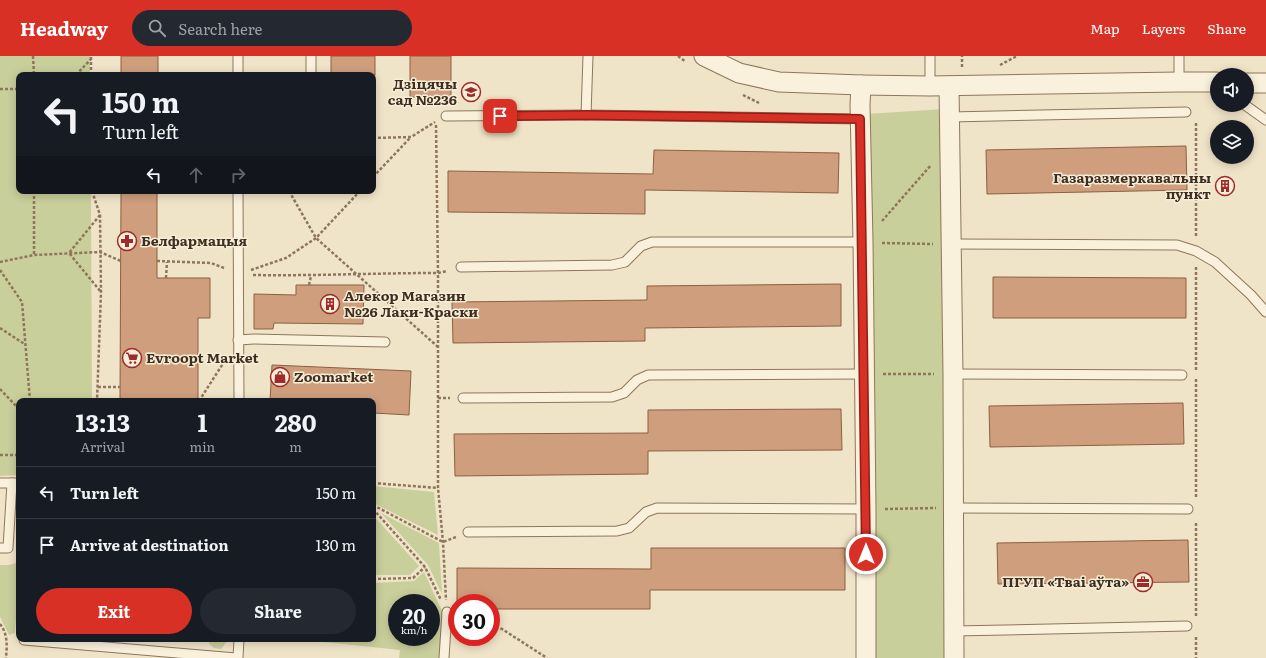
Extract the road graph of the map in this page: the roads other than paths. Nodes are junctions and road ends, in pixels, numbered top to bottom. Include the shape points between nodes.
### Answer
1 (238, 56) edge
2 (311, 56) edge
3 (588, 56) edge
4 (704, 56) edge
5 (930, 56) edge
6 (1179, 56) edge
7 (238, 72) edge
8 (311, 72) edge
9 (1179, 82) junction
10 (1210, 82) edge
11 (1254, 83) edge
12 (1266, 83) edge
13 (861, 86) junction
14 (930, 86) junction
15 (949, 86) junction
16 (1254, 111) edge
17 (1186, 112) dead end
18 (586, 115) junction
19 (446, 116) road end
20 (950, 117) junction
21 (860, 119) junction
22 (1266, 120) edge
23 (238, 194) edge
24 (863, 242) junction
25 (951, 244) junction
26 (461, 267) road end
27 (1266, 312) edge
28 (238, 340) junction
29 (385, 342) dead end
30 (864, 374) junction
31 (953, 374) junction
32 (1182, 375) dead end
33 (239, 398) edge
34 (463, 398) dead end
35 (0, 483) edge
36 (15, 483) edge
37 (954, 508) junction
38 (866, 509) junction
39 (1188, 509) dead end
40 (468, 532) road end
41 (0, 548) edge
42 (447, 612) road end
43 (1187, 626) dead end
44 (954, 631) junction
45 (42, 642) edge
46 (239, 642) edge
47 (147, 654) edge
48 (237, 658) edge
49 (444, 658) edge
50 (866, 658) edge
51 (954, 658) edge

1 - 7 lane
2 - 8 lane
3 - 18 lane
4 - 13 street via 739,74 779,82
5 - 14 lane
6 - 9 lane
9 - 10 street
9 - 15 street
11 - 12 street
13 - 14 street
13 - 21 street
14 - 15 street
15 - 20 street
16 - 22 lane
17 - 20 lane
18 - 19 lane
18 - 21 lane
20 - 25 street
21 - 24 street
23 - 28 lane
24 - 26 lane via 652,242 642,246 625,262 612,265
24 - 30 street
25 - 27 lane via 1177,245 1196,251 1215,262
25 - 31 street
28 - 29 lane
28 - 33 lane
30 - 34 lane via 648,375 637,380 624,393 612,397
30 - 38 street
31 - 32 lane
31 - 37 street
35 - 36 lane
36 - 41 lane via 8,548
37 - 39 lane
37 - 44 street
38 - 40 lane via 657,508 646,512 630,528 617,532
38 - 50 street
42 - 49 lane
43 - 44 lane
44 - 51 street
45 - 47 lane
46 - 48 lane
47 - 48 lane

